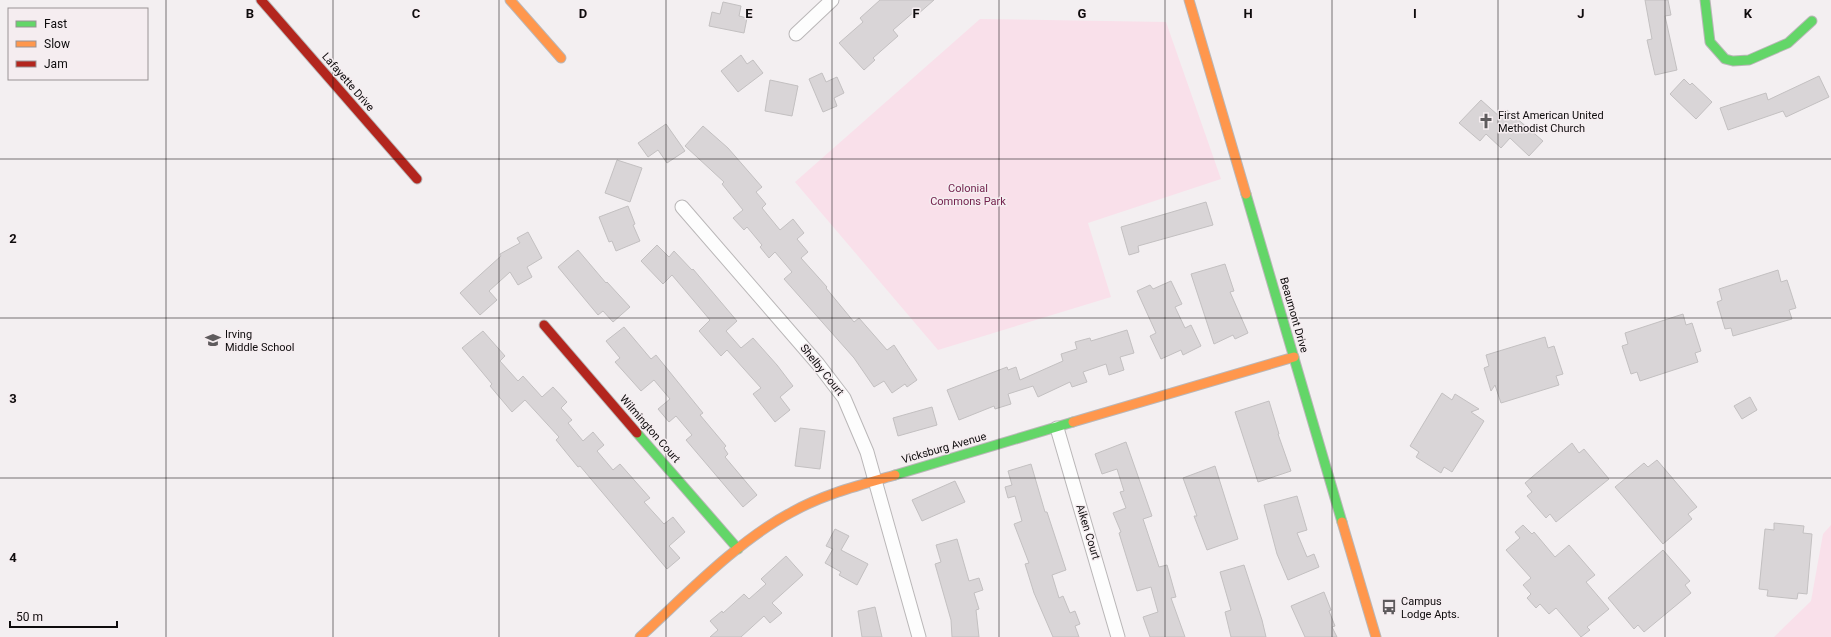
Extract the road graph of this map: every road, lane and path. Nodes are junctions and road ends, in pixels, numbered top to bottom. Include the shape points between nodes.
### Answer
1 (261, 0) edge
2 (510, 0) edge
3 (832, 0) edge
4 (1189, 0) edge
5 (1705, 0) edge
6 (1812, 21) dead end
7 (796, 34) dead end
8 (561, 58) dead end
9 (417, 179) dead end
10 (682, 207) dead end
11 (544, 325) dead end
12 (1294, 357) junction
13 (1056, 428) junction
14 (875, 481) junction
15 (738, 549) junction
16 (640, 637) edge
17 (919, 637) edge
18 (1118, 637) edge
19 (1376, 637) edge

1 - 9 street, Lafayette Drive
2 - 8 street
3 - 7 street
4 - 12 street, Beaumont Drive
5 - 6 street via 1710,42 1725,59 1733,61 1749,60 1788,43
10 - 14 street, Shelby Court via 834,383 851,412
11 - 15 street, Wilmington Court
12 - 13 street, Vicksburg Avenue
12 - 19 street, Beaumont Drive
13 - 14 street, Vicksburg Avenue
13 - 18 street, Aiken Court
14 - 15 street, Vicksburg Avenue via 837,492 795,510 779,518
14 - 17 street, Shelby Court
15 - 16 street, Vicksburg Avenue

